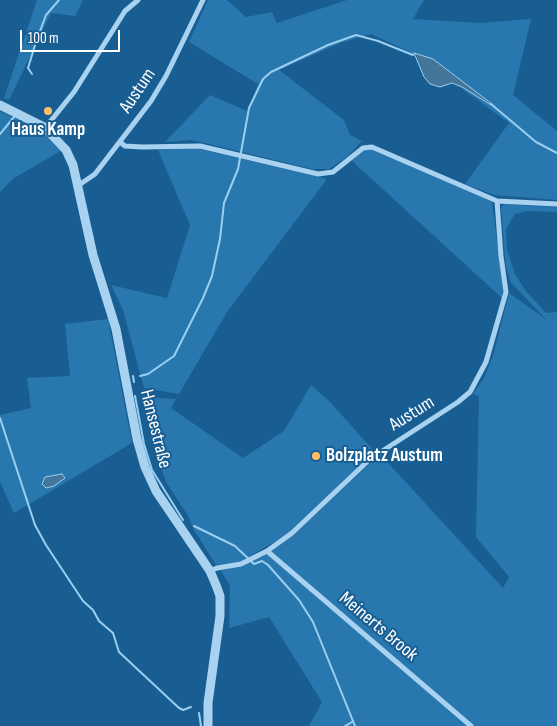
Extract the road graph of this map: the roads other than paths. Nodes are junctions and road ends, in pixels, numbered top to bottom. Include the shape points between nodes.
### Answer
1 (138, 0) edge
2 (202, 0) edge
3 (0, 106) edge
4 (45, 128) junction
5 (120, 142) junction
6 (79, 185) junction
7 (497, 201) junction
8 (557, 204) edge
9 (267, 551) junction
10 (210, 571) junction
11 (208, 726) edge
12 (471, 726) edge

1 - 4 street via 125,11 74,92
2 - 5 street, Austum via 161,86
3 - 4 street, Hansestraße
4 - 6 street, Hansestraße via 66,150
5 - 6 street, Austum via 91,179
5 - 7 street, Austum via 125,146 142,147 200,146 318,174 333,172 362,148 372,147
6 - 10 street, Hansestraße via 92,255 116,329 144,467 156,491
7 - 8 street, Austum
7 - 9 street, Austum via 506,292 492,348 478,380 458,402 370,459 292,534
9 - 10 street, Austum via 241,564
9 - 12 street, Meinerts Brook
10 - 11 street, Hansestraße via 221,605

